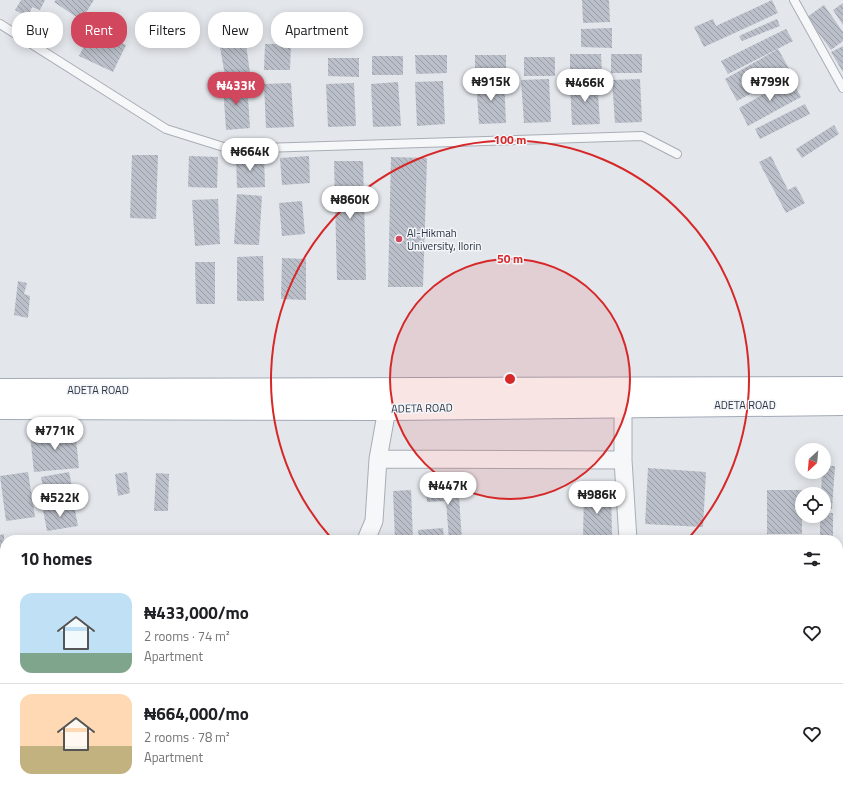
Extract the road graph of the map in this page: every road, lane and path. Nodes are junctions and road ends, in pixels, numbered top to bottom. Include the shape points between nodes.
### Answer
1 (794, 0) edge
2 (0, 24) edge
3 (843, 88) edge
4 (677, 154) dead end
5 (843, 388) edge
6 (0, 390) edge
7 (843, 404) edge
8 (623, 406) junction
9 (0, 408) edge
10 (387, 409) junction
11 (378, 459) junction
12 (623, 460) junction
13 (368, 535) edge
14 (628, 535) edge

1 - 3 lane
2 - 4 lane via 166,129 230,149 642,136
5 - 6 main road, ADETA ROAD
7 - 8 main road, ADETA ROAD
8 - 10 main road, ADETA ROAD
8 - 12 street
9 - 10 main road, ADETA ROAD
10 - 11 street
11 - 12 street
11 - 13 street via 374,521
12 - 14 street

